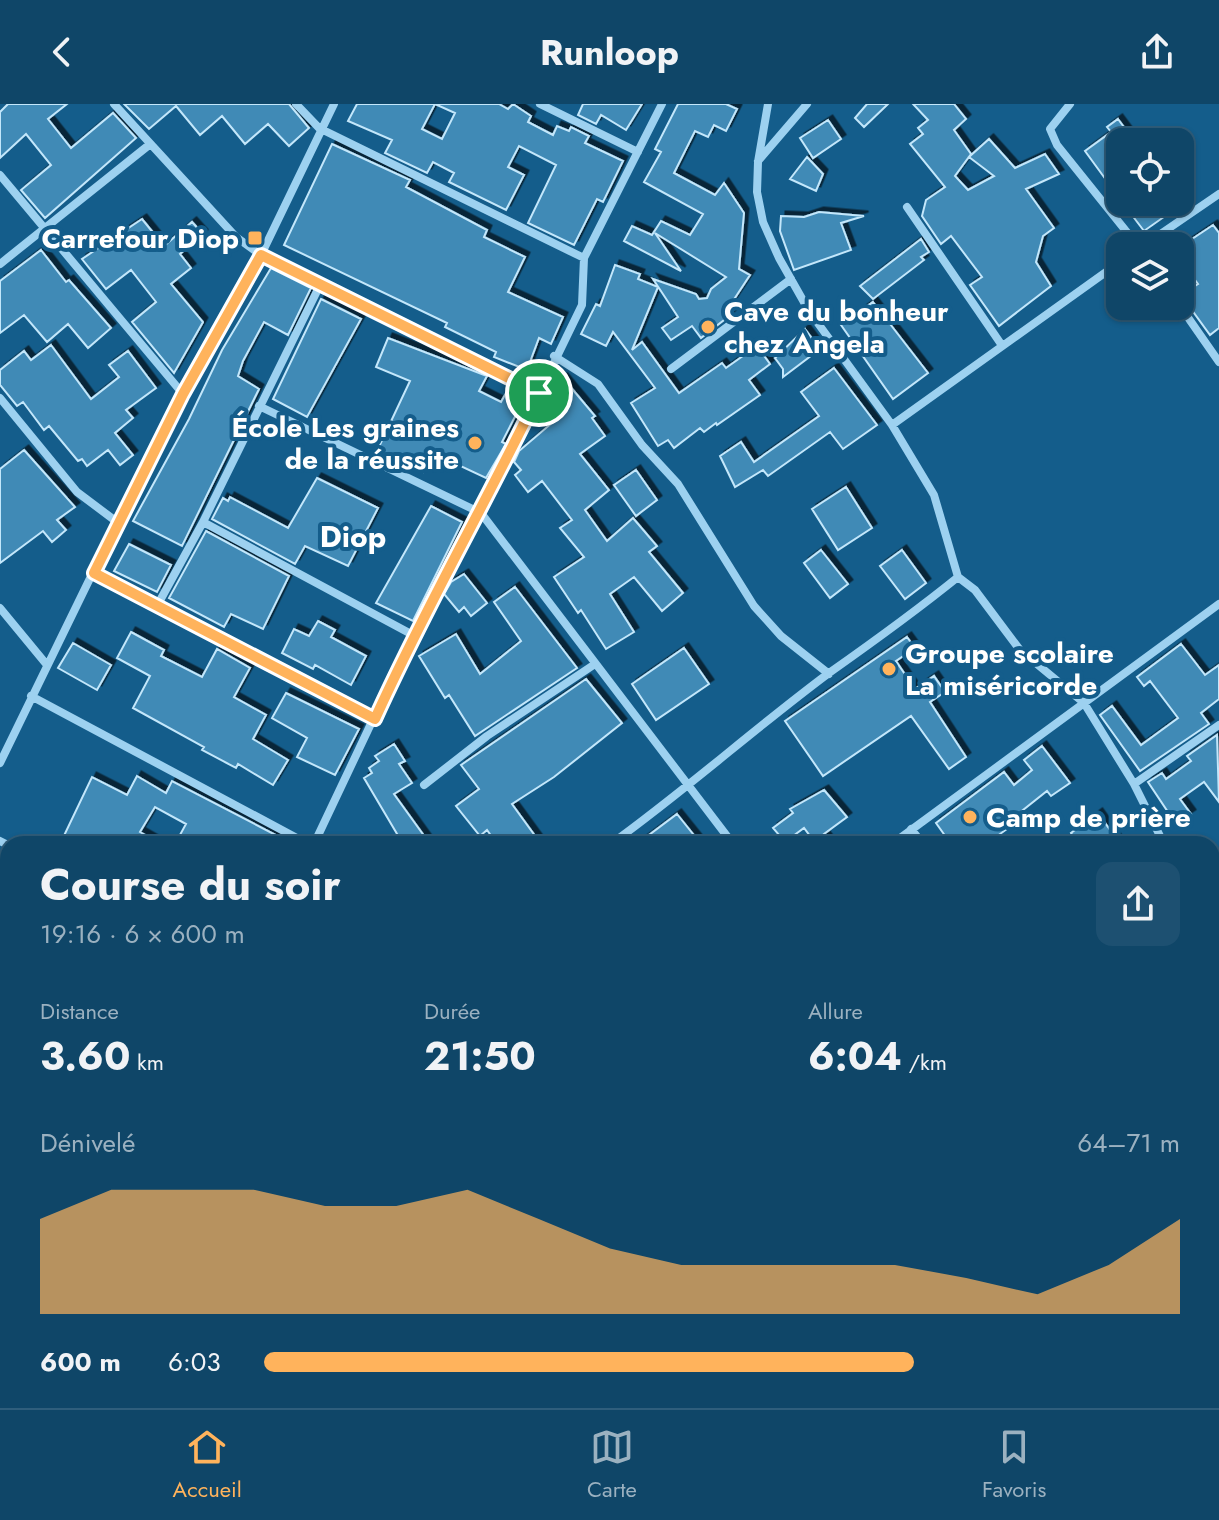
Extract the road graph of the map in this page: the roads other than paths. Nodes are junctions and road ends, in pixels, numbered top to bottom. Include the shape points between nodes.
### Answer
1 (114, 104) edge
2 (296, 104) edge
3 (334, 104) edge
4 (540, 104) edge
5 (662, 104) edge
6 (768, 104) edge
7 (807, 104) edge
8 (1070, 104) edge
9 (319, 128) junction
10 (149, 145) junction
11 (638, 152) junction
12 (758, 162) junction
13 (0, 175) edge
14 (1219, 194) edge
15 (907, 207) dead end
16 (43, 229) junction
17 (1128, 232) edge
18 (1161, 232) edge
19 (261, 255) junction
20 (584, 258) junction
21 (0, 264) edge
22 (1106, 272) edge
23 (791, 279) junction
24 (320, 285) junction
25 (1190, 320) edge
26 (1001, 344) junction
27 (554, 356) junction
28 (1219, 362) edge
29 (671, 369) dead end
30 (539, 393) junction
31 (183, 394) junction
32 (0, 398) edge
33 (259, 406) junction
34 (892, 425) junction
35 (481, 513) junction
36 (117, 522) junction
37 (203, 522) junction
38 (94, 573) junction
39 (958, 577) junction
40 (1219, 604) edge
41 (157, 606) junction
42 (0, 608) edge
43 (413, 635) junction
44 (595, 664) junction
45 (47, 665) junction
46 (829, 674) junction
47 (31, 696) junction
48 (1084, 703) junction
49 (375, 719) junction
50 (1219, 725) edge
51 (0, 763) edge
52 (1134, 784) junction
53 (424, 785) dead end
54 (688, 788) junction
55 (911, 829) junction
56 (296, 836) edge
57 (315, 836) edge
58 (622, 836) edge
59 (727, 836) edge
60 (902, 836) edge
61 (917, 836) edge
62 (1160, 836) edge

1 - 10 street
2 - 9 street
3 - 9 street
4 - 11 street
5 - 11 street
6 - 12 street
7 - 12 street
8 - 17 street via 1050,129 1057,145
9 - 19 street
9 - 20 street
10 - 16 street
10 - 19 street via 236,237
11 - 20 street
12 - 23 street via 763,222
13 - 16 street
14 - 18 street
15 - 26 street
16 - 21 street
16 - 31 street
19 - 24 street
19 - 31 street
20 - 27 street via 582,305
22 - 26 street
23 - 29 street
23 - 34 street
24 - 30 street
24 - 33 street
25 - 28 street
26 - 34 street
27 - 30 street
27 - 46 street via 598,384 678,484 754,606 781,636
30 - 35 street
31 - 36 street
32 - 36 street via 77,492
33 - 35 street
33 - 37 street
34 - 39 street via 934,495
35 - 43 street
35 - 44 street
36 - 38 street
37 - 41 street
37 - 43 street
38 - 41 street
38 - 45 street
39 - 46 street
39 - 48 street via 975,590 1020,650
40 - 48 street
41 - 49 street
42 - 45 street
43 - 49 street
44 - 53 street
44 - 54 street
45 - 47 street
46 - 54 street
47 - 51 street
47 - 56 street
48 - 52 street
48 - 55 street
49 - 57 street
50 - 52 street
52 - 62 street
54 - 58 street
54 - 59 street
55 - 60 street
55 - 61 street

